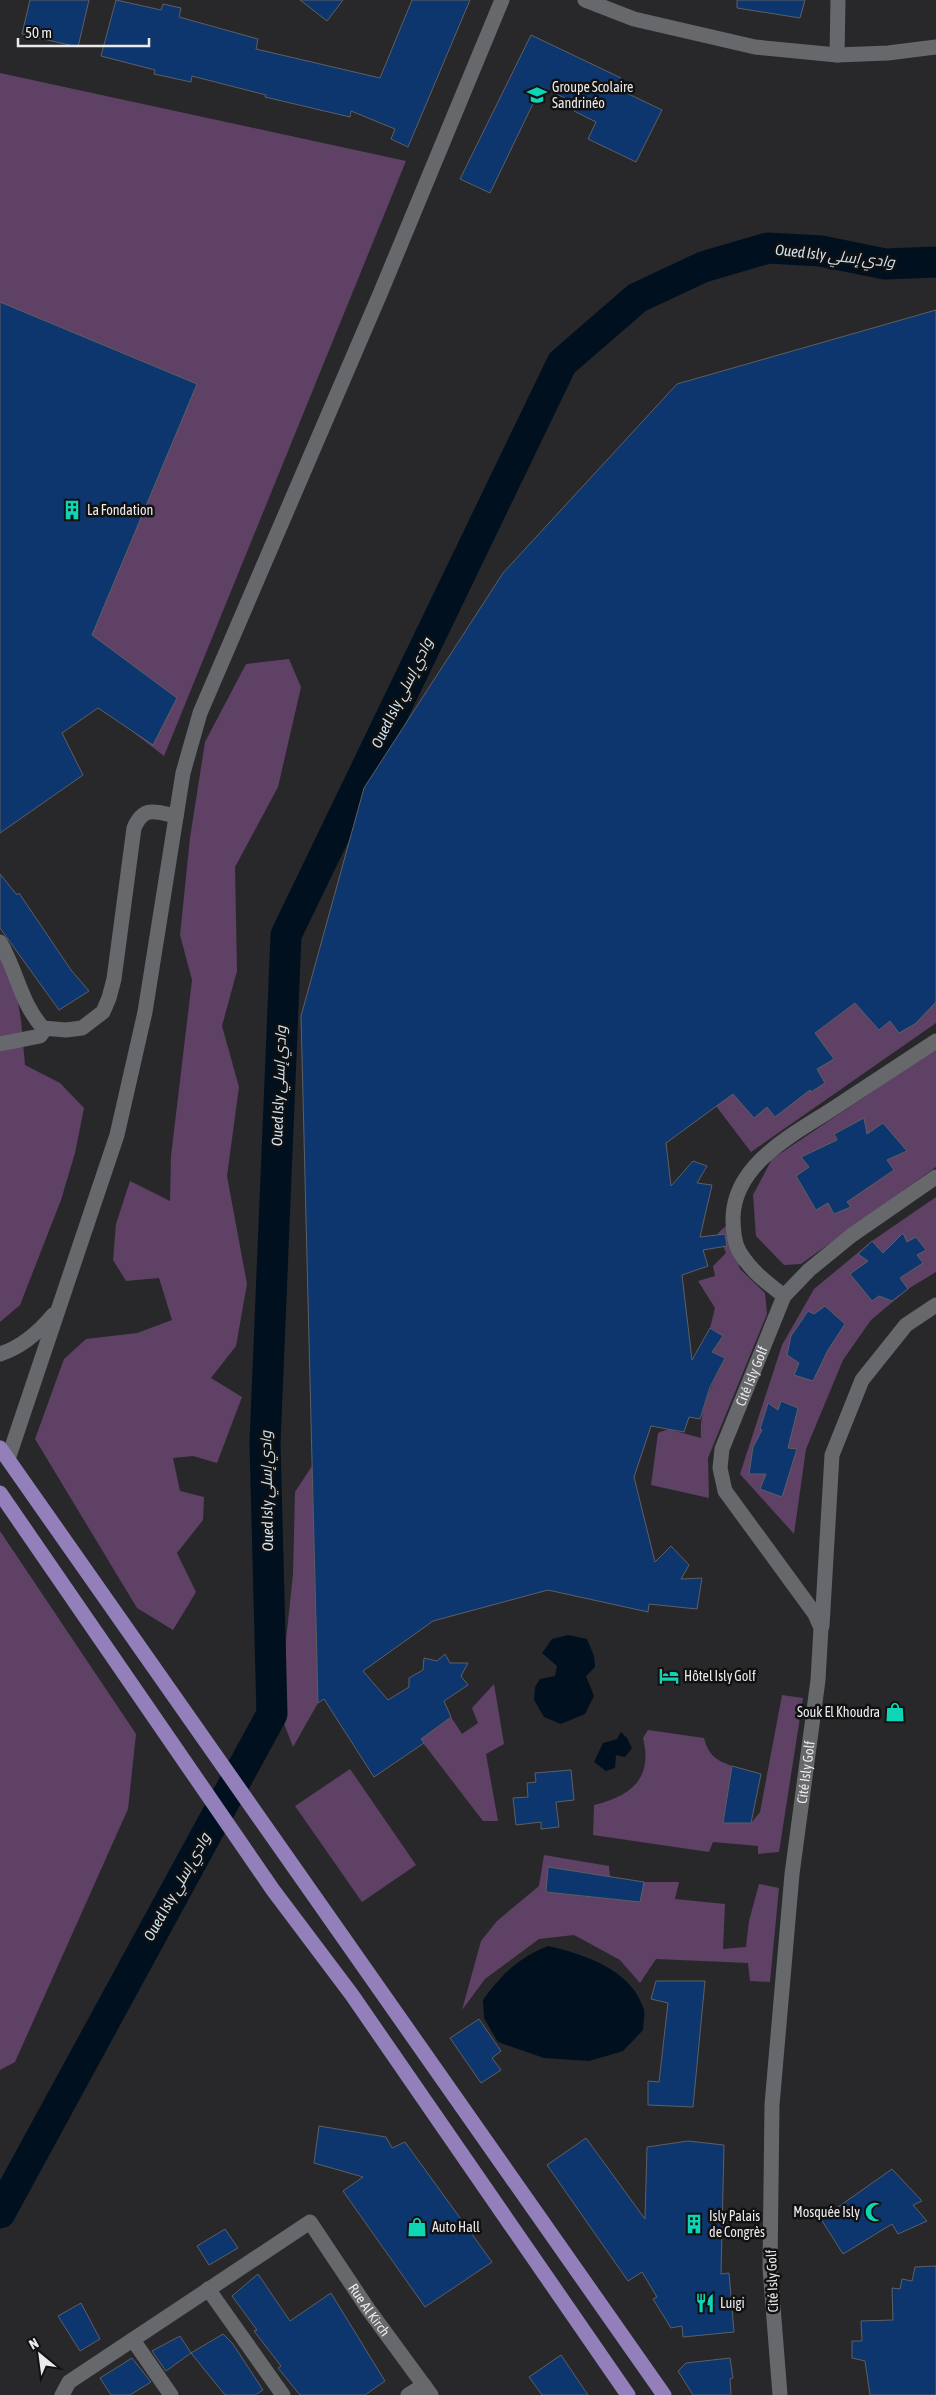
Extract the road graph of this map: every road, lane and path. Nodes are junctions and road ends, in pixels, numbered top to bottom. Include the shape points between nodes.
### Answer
1 (502, 0) edge
2 (585, 0) edge
3 (838, 0) edge
4 (936, 47) edge
5 (837, 55) junction
6 (176, 816) junction
7 (0, 942) edge
8 (43, 1028) junction
9 (936, 1041) edge
10 (0, 1044) edge
11 (936, 1177) edge
12 (784, 1296) junction
13 (936, 1305) edge
14 (58, 1308) junction
15 (0, 1354) edge
16 (4, 1454) edge
17 (0, 1493) edge
18 (821, 1628) junction
19 (208, 2289) junction
20 (133, 2340) junction
21 (427, 2390) edge
22 (62, 2395) edge
23 (171, 2395) edge
24 (283, 2395) edge
25 (408, 2395) edge
26 (628, 2395) edge
27 (664, 2395) edge
28 (780, 2395) edge

1 - 6 street via 200,713 183,773
2 - 5 street via 634,19 713,38 755,47
3 - 5 street
4 - 5 street
6 - 8 street via 153,811 144,813 134,828 114,979 102,1012 82,1028
6 - 14 street via 145,1012 117,1135
7 - 8 street via 30,1014
8 - 10 street via 40,1036
9 - 12 street via 781,1143 756,1164 741,1186 733,1208 738,1249 761,1278
11 - 12 street, Cité Isly Golf via 852,1235 809,1270
12 - 18 street, Cité Isly Golf via 727,1433 720,1468 725,1491 815,1614
13 - 18 street via 906,1324 862,1380 832,1455
14 - 15 street via 41,1330
14 - 16 street
16 - 27 main road
17 - 26 main road
18 - 28 street, Cité Isly Golf via 818,1680 791,1883 772,2105 770,2268
19 - 20 street
19 - 21 street, Rue Al Kirch via 310,2222
19 - 24 street
20 - 22 street via 69,2382
20 - 23 street
21 - 25 street

